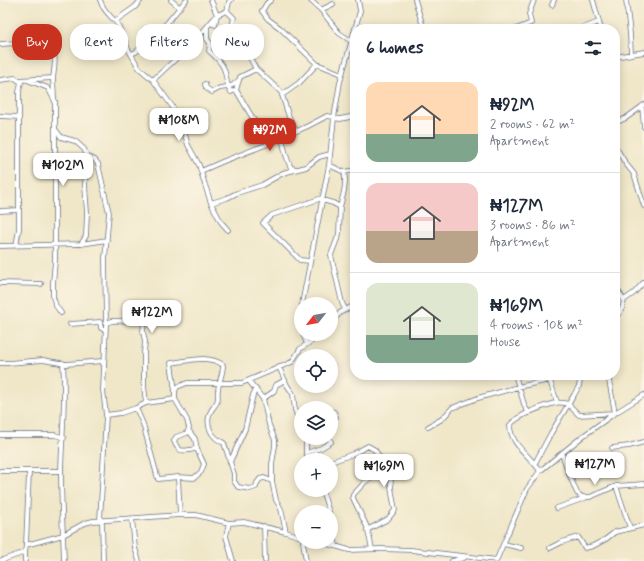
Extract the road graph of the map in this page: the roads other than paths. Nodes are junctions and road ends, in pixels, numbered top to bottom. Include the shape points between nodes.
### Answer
1 (100, 0) edge
2 (141, 0) edge
3 (171, 0) edge
4 (186, 0) edge
5 (211, 0) edge
6 (231, 0) edge
7 (271, 0) edge
8 (310, 0) edge
9 (358, 0) edge
10 (416, 0) edge
11 (534, 0) edge
12 (554, 0) edge
13 (592, 0) edge
14 (626, 0) edge
15 (333, 4) dead end
16 (552, 5) dead end
17 (179, 7) junction
18 (321, 10) junction
19 (228, 12) junction
20 (217, 15) junction
21 (115, 21) junction
22 (599, 22) joint
23 (166, 24) edge
24 (232, 24) edge
25 (356, 24) edge
26 (422, 24) edge
27 (528, 24) edge
28 (594, 24) edge
29 (209, 25) junction
30 (350, 40) edge
31 (0, 44) edge
32 (350, 45) edge
33 (136, 52) edge
34 (644, 52) edge
35 (211, 53) edge
36 (131, 54) junction
37 (631, 54) junction
38 (620, 56) edge
39 (218, 60) edge
40 (251, 60) edge
41 (317, 64) junction
42 (256, 69) junction
43 (342, 74) junction
44 (53, 78) junction
45 (240, 79) junction
46 (0, 80) edge
47 (18, 80) junction
48 (27, 80) junction
49 (153, 80) junction
50 (205, 84) dead end
51 (228, 87) junction
52 (236, 90) junction
53 (282, 95) junction
54 (55, 101) junction
55 (643, 105) edge
56 (0, 116) edge
57 (19, 116) junction
58 (334, 117) junction
59 (350, 117) edge
60 (620, 121) edge
61 (644, 127) edge
62 (55, 129) junction
63 (296, 131) junction
64 (282, 138) junction
65 (268, 144) junction
66 (330, 154) junction
67 (620, 154) edge
68 (87, 156) junction
69 (329, 165) junction
70 (298, 169) junction
71 (201, 171) junction
72 (350, 171) edge
73 (344, 172) junction
74 (322, 199) junction
75 (212, 203) junction
76 (644, 206) edge
77 (340, 208) junction
78 (19, 210) junction
79 (0, 211) edge
80 (228, 230) dead end
81 (107, 240) junction
82 (81, 244) junction
83 (0, 246) edge
84 (16, 246) junction
85 (55, 246) junction
86 (310, 261) junction
87 (644, 282) edge
88 (0, 283) edge
89 (41, 284) dead end
90 (620, 294) edge
91 (303, 297) edge
92 (624, 300) junction
93 (350, 307) edge
94 (345, 309) junction
95 (620, 312) edge
96 (61, 313) dead end
97 (338, 316) edge
98 (106, 323) junction
99 (70, 324) dead end
100 (106, 330) junction
101 (306, 341) edge
102 (312, 341) edge
103 (307, 344) junction
104 (0, 363) edge
105 (63, 363) junction
106 (279, 367) junction
107 (248, 380) junction
108 (285, 380) junction
109 (516, 380) edge
110 (549, 380) joint
111 (580, 380) edge
112 (609, 380) edge
113 (219, 384) junction
114 (518, 387) junction
115 (256, 389) junction
116 (103, 390) junction
117 (175, 391) junction
118 (643, 396) edge
119 (175, 399) junction
120 (263, 399) junction
121 (294, 402) edge
122 (557, 402) junction
123 (146, 403) junction
124 (568, 404) junction
125 (136, 408) junction
126 (529, 413) junction
127 (615, 413) junction
128 (106, 414) junction
129 (428, 428) dead end
130 (64, 429) junction
131 (189, 431) junction
132 (0, 435) edge
133 (58, 435) junction
134 (64, 438) junction
135 (644, 442) edge
136 (306, 445) edge
137 (326, 445) edge
138 (197, 448) junction
139 (612, 448) dead end
140 (306, 453) joint
141 (562, 454) junction
142 (338, 459) edge
143 (230, 462) junction
144 (405, 463) dead end
145 (535, 463) junction
146 (386, 468) junction
147 (0, 471) edge
148 (62, 471) junction
149 (540, 471) junction
150 (29, 472) junction
151 (390, 474) junction
152 (178, 477) junction
153 (272, 481) junction
154 (644, 484) edge
155 (616, 486) junction
156 (590, 497) junction
157 (557, 508) dead end
158 (180, 514) junction
159 (132, 519) junction
160 (101, 520) junction
161 (229, 523) junction
162 (644, 525) edge
163 (264, 526) junction
164 (630, 528) junction
165 (367, 530) junction
166 (286, 532) junction
167 (63, 535) junction
168 (294, 535) edge
169 (504, 544) junction
170 (26, 545) junction
171 (338, 547) edge
172 (521, 548) dead end
173 (550, 548) dead end
174 (304, 549) edge
175 (372, 549) junction
176 (25, 552) junction
177 (465, 559) edge
178 (496, 560) edge
179 (0, 561) edge
180 (25, 561) edge
181 (64, 561) edge
182 (103, 561) edge
183 (139, 561) edge
184 (233, 561) edge
185 (265, 561) edge
186 (306, 561) edge
187 (452, 561) edge

1 - 21 street via 102,8
2 - 21 street
3 - 17 street
4 - 17 street
5 - 20 street
6 - 19 street
7 - 41 street via 262,11
8 - 18 street
9 - 25 street via 360,11
10 - 26 street
11 - 27 street via 529,14 530,23
12 - 16 street
13 - 22 street
14 - 37 street
15 - 18 street
17 - 23 street
18 - 30 street via 339,33
19 - 20 street
19 - 24 street via 234,18
20 - 29 street
21 - 36 street
22 - 28 street
29 - 35 street via 207,39
29 - 49 street
31 - 44 street via 48,45 54,54
32 - 43 street
33 - 36 street
34 - 37 street
36 - 49 street via 139,68
37 - 38 street
39 - 51 street via 224,68
40 - 42 street
41 - 43 street
41 - 53 street via 299,83
42 - 45 street
42 - 53 street via 277,87
43 - 58 street
44 - 48 street
44 - 54 street
45 - 51 street
45 - 52 street
46 - 47 street
47 - 48 street
47 - 57 street via 21,82
48 - 54 street via 48,88
49 - 71 street via 172,106
50 - 51 street via 212,92
51 - 52 street via 231,92
52 - 65 street
53 - 63 street
54 - 62 street
55 - 60 street
55 - 61 street
56 - 57 street
57 - 78 street
58 - 59 street
58 - 63 street via 326,116
58 - 66 street
62 - 68 street via 61,137 74,141 84,149
62 - 85 street
63 - 64 street
64 - 65 street
64 - 70 street via 291,168
65 - 71 street
66 - 69 street
66 - 70 street
67 - 76 street via 634,174
68 - 81 street via 95,160 101,175 109,213
68 - 82 street via 86,236
69 - 73 street
69 - 74 street
70 - 75 street via 282,173 262,185
71 - 75 street
72 - 73 street
73 - 77 street via 344,195
74 - 77 street
74 - 86 street
74 - 86 street via 272,215 263,223 300,260
75 - 80 street via 219,219
77 - 94 street via 339,234 331,255
78 - 79 street
78 - 84 street
81 - 82 street
81 - 98 street
82 - 85 street
83 - 84 street
84 - 85 street
85 - 96 street via 53,297
86 - 91 street
87 - 92 street
88 - 89 street
90 - 92 street
92 - 95 street
93 - 94 street
94 - 97 street
98 - 100 street
98 - 123 street via 144,320
99 - 100 street via 100,322 101,328
100 - 116 street
101 - 103 street
102 - 103 street
103 - 106 street via 300,349 292,362
104 - 105 street via 43,360
105 - 116 street via 103,361
105 - 130 street
106 - 107 street
106 - 108 street
107 - 113 street via 242,383
107 - 115 street
108 - 120 street
108 - 121 street via 293,394
109 - 114 street
110 - 114 street
110 - 122 street
111 - 124 street
112 - 127 street
113 - 117 street via 187,383 177,387
113 - 117 street via 223,366 219,362 205,358 171,362
113 - 143 street via 218,399 210,414 209,427 213,436 224,442
114 - 126 street
114 - 129 street via 452,408 442,419
115 - 120 street
115 - 143 street via 245,429
116 - 128 street
117 - 119 street
118 - 127 street
119 - 123 street
119 - 131 street via 187,420
120 - 153 street via 267,420 275,440
122 - 124 street
122 - 126 street
123 - 125 street
124 - 127 street via 580,415
124 - 145 street
125 - 128 street
125 - 152 street via 158,479
126 - 145 street via 513,421 510,430 518,445
127 - 141 street
128 - 160 street
130 - 133 street
130 - 134 street
131 - 138 street via 195,439
131 - 138 street via 174,441 181,450
132 - 133 street
133 - 134 street
134 - 148 street
135 - 139 street
136 - 140 street
137 - 140 street
138 - 152 street via 204,464 201,472 194,478
141 - 149 street
141 - 156 street via 577,493 582,497
142 - 146 street via 368,446 375,450
143 - 153 street via 238,487 256,487 260,479 264,478
144 - 151 street via 396,464
145 - 149 street
146 - 151 street
146 - 165 street via 365,482 353,495
147 - 150 street
148 - 150 street
148 - 167 street
149 - 169 street via 527,489
150 - 170 street
151 - 165 street via 395,510 388,519
152 - 158 street
153 - 166 street
154 - 155 street
155 - 156 street
155 - 164 street
156 - 157 street
158 - 159 street
158 - 161 street
159 - 160 street
159 - 183 street via 132,533
160 - 167 street via 90,521
160 - 182 street
161 - 163 street
161 - 184 street via 226,536
162 - 164 street
163 - 166 street
163 - 185 street
164 - 173 street via 615,532 593,546 585,548 578,537
165 - 175 street
166 - 168 street
167 - 170 street
167 - 181 street
169 - 172 street
169 - 178 street
170 - 176 street
171 - 175 street via 349,550
174 - 186 street
175 - 177 street via 412,550
176 - 179 street
176 - 180 street
177 - 178 street
177 - 187 street

